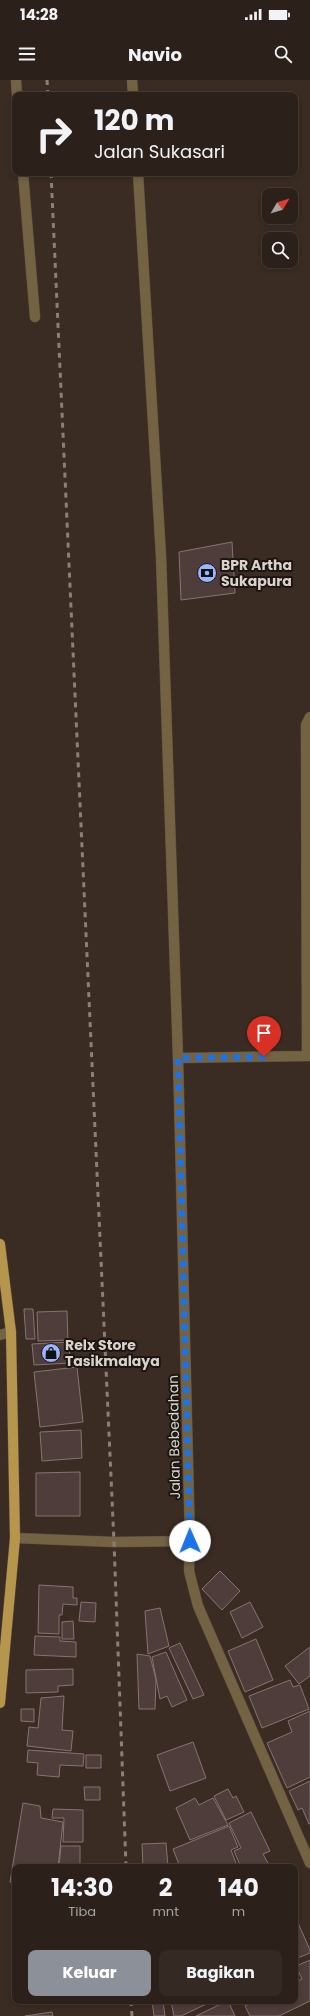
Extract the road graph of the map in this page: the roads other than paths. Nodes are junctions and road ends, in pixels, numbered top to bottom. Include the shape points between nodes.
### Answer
1 (16, 80) edge
2 (132, 80) edge
3 (17, 92) edge
4 (133, 92) edge
5 (23, 176) edge
6 (138, 176) edge
7 (35, 317) dead end
8 (310, 717) edge
9 (309, 1056) edge
10 (178, 1058) junction
11 (0, 1244) edge
12 (11, 1332) junction
13 (0, 1335) edge
14 (15, 1538) junction
15 (190, 1541) junction
16 (0, 1703) edge
17 (310, 1863) edge

1 - 3 street
2 - 4 street
5 - 7 street
6 - 10 street, Jalan Bebedahan via 161,556
8 - 9 street via 306,725
9 - 10 street
10 - 15 street, Jalan Bebedahan
11 - 12 main road
12 - 13 street
12 - 14 main road
14 - 15 street via 114,1542
14 - 16 main road
15 - 17 street, Jalan Bebedahan via 189,1571 198,1606

